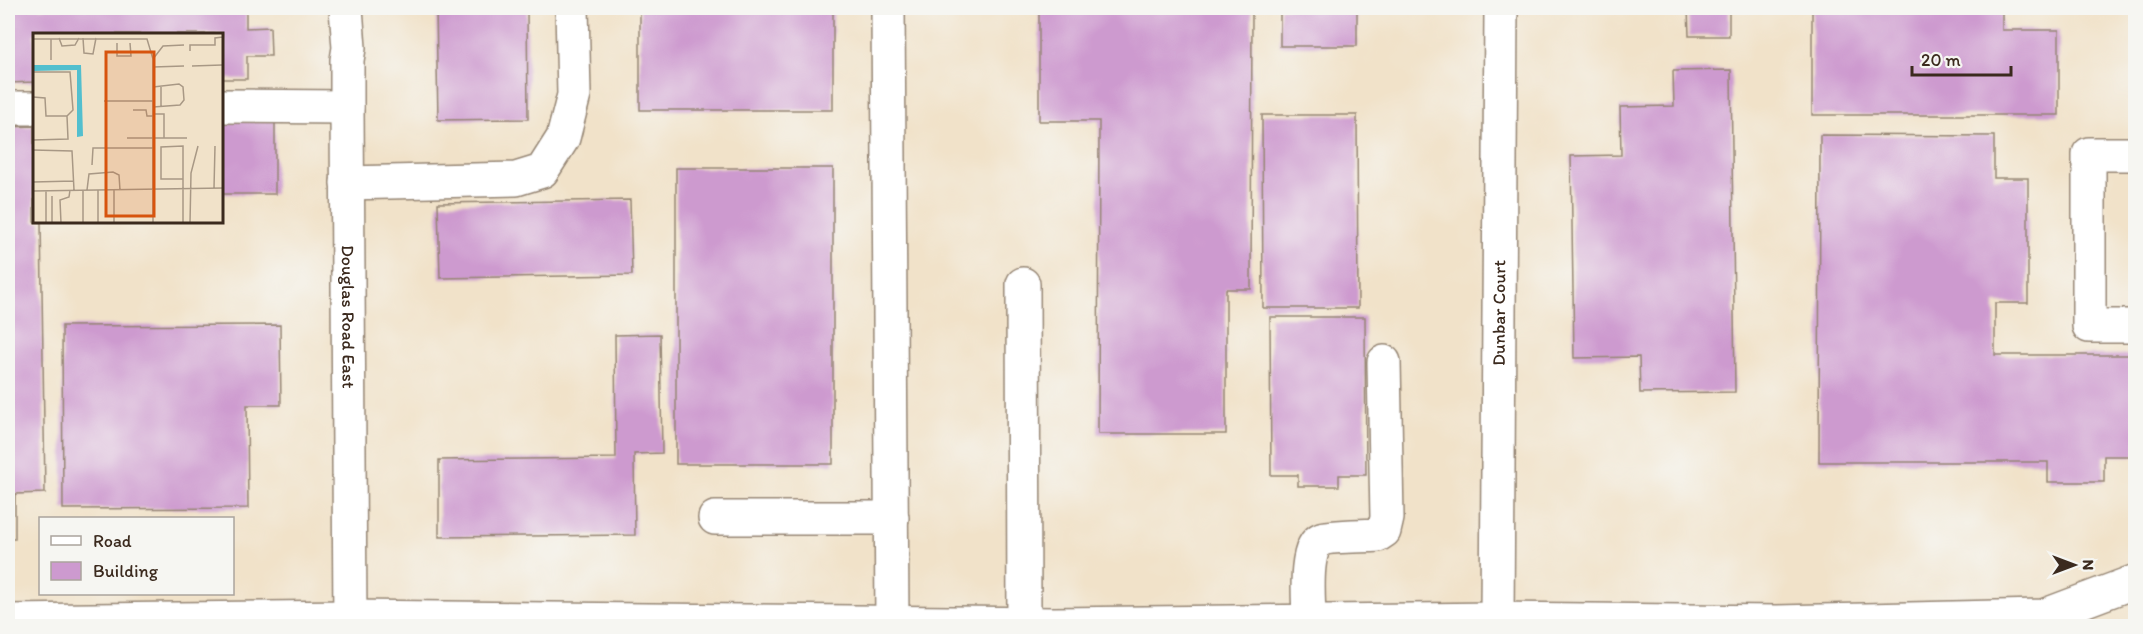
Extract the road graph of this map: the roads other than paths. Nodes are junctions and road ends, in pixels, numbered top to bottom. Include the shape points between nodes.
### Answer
1 (346, 8) edge
2 (572, 8) edge
3 (888, 8) edge
4 (1501, 8) edge
5 (224, 106) edge
6 (347, 107) junction
7 (8, 108) edge
8 (33, 108) edge
9 (2136, 154) edge
10 (347, 183) junction
11 (1023, 284) dead end
12 (2136, 326) edge
13 (1384, 362) dead end
14 (715, 518) dead end
15 (892, 518) junction
16 (2136, 581) edge
17 (1497, 619) junction
18 (8, 621) edge
19 (2053, 621) edge
20 (350, 622) edge
21 (892, 622) junction
22 (1326, 622) edge
23 (1949, 622) edge
24 (1425, 623) edge
25 (1689, 624) edge
26 (1024, 625) edge

1 - 6 street, Douglas Road East via 350,48
2 - 10 street via 574,95 563,138 542,171 516,179
3 - 15 street
4 - 17 street, Dunbar Court
5 - 6 street
6 - 10 street, Douglas Road East
7 - 8 street
9 - 12 street via 2090,154 2089,326
10 - 20 street, Douglas Road East
11 - 26 street
13 - 22 street via 1387,518 1384,531 1378,536 1321,539 1312,547 1309,561
14 - 15 street
15 - 21 street
16 - 19 street
17 - 24 street
17 - 25 street
18 - 20 street
19 - 23 street
20 - 21 street
21 - 26 street
22 - 24 street
22 - 26 street
23 - 25 street

